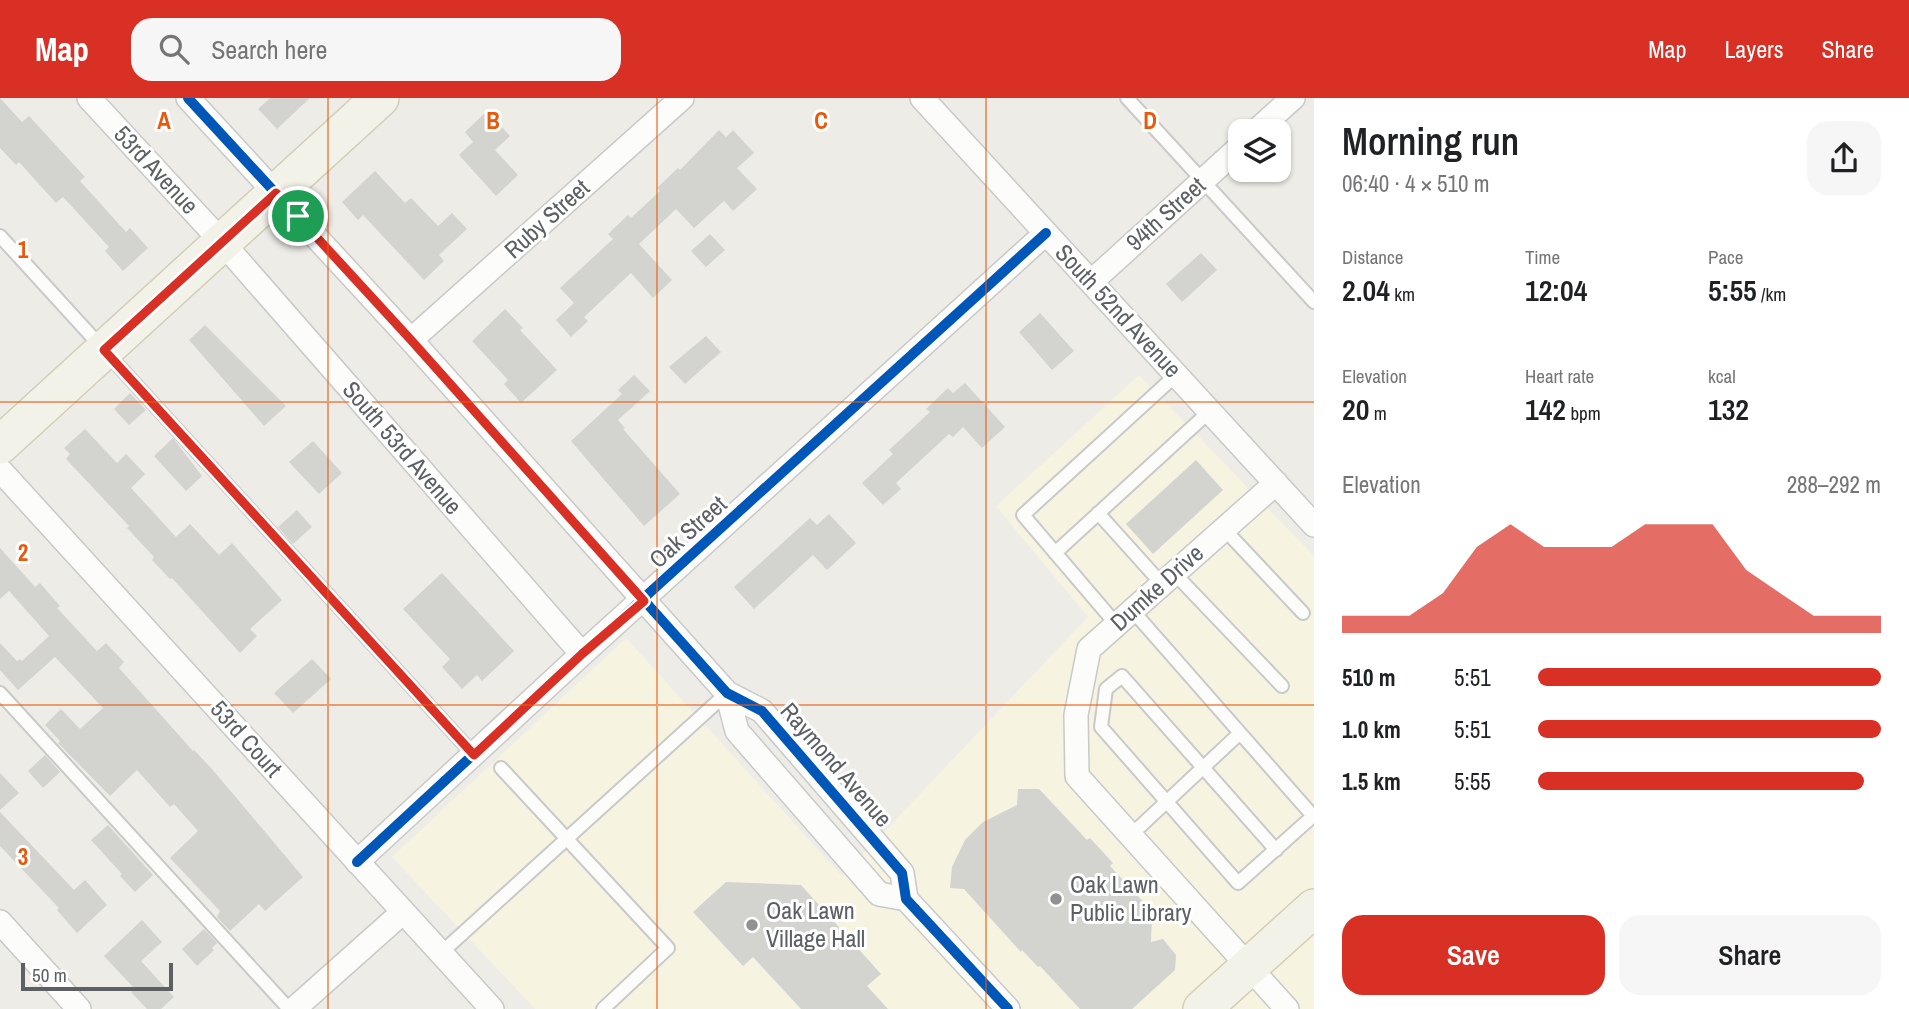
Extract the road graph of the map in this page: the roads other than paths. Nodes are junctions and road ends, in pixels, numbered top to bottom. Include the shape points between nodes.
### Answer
1 (89, 98) edge
2 (188, 98) edge
3 (380, 98) edge
4 (682, 98) edge
5 (922, 98) edge
6 (1127, 98) edge
7 (1293, 98) edge
8 (1269, 119) edge
9 (1228, 158) edge
10 (1203, 180) junction
11 (276, 193) junction
12 (1046, 233) junction
13 (0, 236) edge
14 (222, 242) junction
15 (1091, 282) junction
16 (1314, 302) edge
17 (411, 340) junction
18 (104, 350) junction
19 (1176, 375) junction
20 (1210, 411) junction
21 (0, 445) edge
22 (0, 470) edge
23 (1276, 483) junction
24 (1098, 513) junction
25 (1314, 525) edge
26 (1224, 529) junction
27 (1055, 553) junction
28 (1168, 578) junction
29 (644, 601) junction
30 (1303, 613) dead end
31 (1124, 617) junction
32 (582, 654) junction
33 (1282, 687) dead end
34 (0, 693) edge
35 (727, 693) junction
36 (1240, 733) junction
37 (474, 755) junction
38 (501, 768) dead end
39 (1204, 768) junction
40 (1167, 802) junction
41 (1313, 816) edge
42 (1131, 835) junction
43 (567, 839) junction
44 (1276, 850) junction
45 (357, 862) junction
46 (906, 899) junction
47 (1314, 908) edge
48 (404, 912) junction
49 (0, 922) edge
50 (441, 953) junction
51 (1249, 967) junction
52 (1002, 1007) edge
53 (79, 1009) edge
54 (289, 1009) edge
55 (294, 1009) edge
56 (492, 1009) edge
57 (603, 1009) edge
58 (1202, 1009) edge
59 (1287, 1009) edge

1 - 14 street, 53rd Avenue
2 - 11 street, Raymond Avenue
3 - 11 main road
4 - 17 street, Ruby Street
5 - 12 street, South 52nd Avenue
6 - 10 lane
7 - 8 street
9 - 10 street, 94th Street
10 - 15 street, 94th Street
10 - 16 lane
11 - 14 main road
11 - 17 street, Raymond Avenue
12 - 15 street, South 52nd Avenue
12 - 29 street, Oak Street
13 - 18 lane
14 - 18 main road
14 - 32 street, South 53rd Avenue
15 - 19 street, South 52nd Avenue
17 - 29 street, Raymond Avenue
18 - 21 main road
18 - 37 lane
19 - 20 street, South 52nd Avenue
19 - 27 lane via 1023,516
20 - 23 street, South 52nd Avenue
20 - 24 lane
22 - 45 street, 53rd Court
23 - 25 street, South 52nd Avenue
23 - 26 street, Dumke Drive
24 - 27 lane
24 - 28 lane
26 - 28 street, Dumke Drive
26 - 30 lane
27 - 31 lane
28 - 31 street, Dumke Drive
28 - 33 lane
29 - 32 street, Oak Street
29 - 35 street, Raymond Avenue
31 - 36 lane
31 - 42 street, Dumke Drive via 1089,649 1076,715 1077,776
32 - 37 street, Oak Street
34 - 54 lane
35 - 43 lane
35 - 46 street, Raymond Avenue via 762,711 902,873
35 - 46 street, Raymond Avenue via 737,731 879,894
36 - 39 lane
36 - 41 lane
37 - 45 street, Oak Street
38 - 43 lane
39 - 40 lane
39 - 40 lane via 1122,676 1106,689 1101,727
39 - 44 lane
40 - 42 lane
40 - 44 lane via 1238,883
41 - 44 lane
42 - 51 street, Dumke Drive
43 - 50 lane
43 - 57 lane via 668,948
45 - 48 street, 53rd Court
46 - 52 street, Raymond Avenue
47 - 51 main road
48 - 50 street, 53rd Court
48 - 55 street
49 - 53 street
50 - 56 street, 53rd Court
51 - 58 main road
51 - 59 street, Dumke Drive

